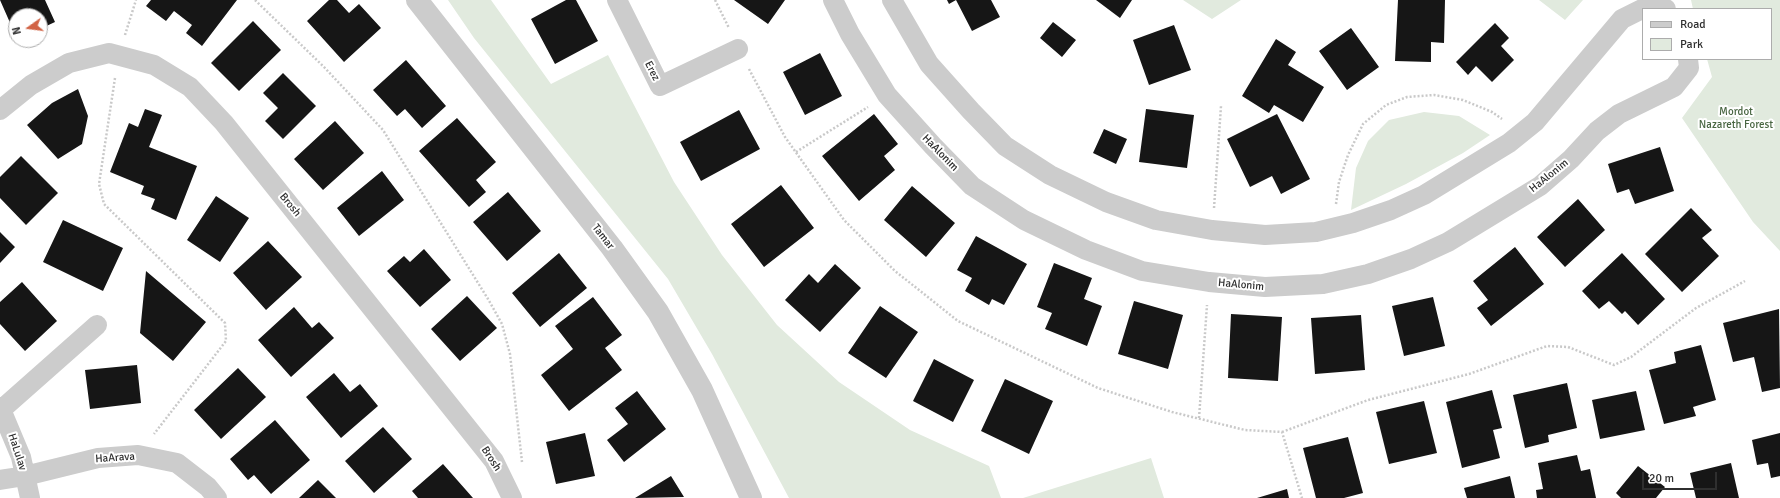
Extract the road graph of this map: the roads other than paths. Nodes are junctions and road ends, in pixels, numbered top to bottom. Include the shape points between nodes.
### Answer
1 (417, 0) edge
2 (617, 0) edge
3 (834, 0) edge
4 (892, 0) edge
5 (1642, 9) edge
6 (738, 49) road end
7 (1688, 60) edge
8 (0, 110) edge
9 (98, 325) dead end
10 (1, 408) edge
11 (25, 476) junction
12 (0, 480) edge
13 (30, 498) edge
14 (217, 498) edge
15 (512, 498) edge
16 (751, 498) edge

1 - 16 street, Tamar via 607,242 658,312 702,390
2 - 6 street, Erez via 660,86
3 - 7 street, HaAlonim via 850,34 887,95 972,186 1024,220 1086,250 1142,271 1209,282 1265,287 1323,284 1368,274 1411,259 1448,242 1540,186 1571,159 1596,131 1619,114 1674,87 1689,68
4 - 5 street via 929,64 971,111 1005,146 1050,175 1106,202 1156,220 1212,230 1265,235 1316,232 1338,227 1391,210 1424,195 1509,143 1535,122 1622,19
8 - 15 street, Brosh via 31,85 69,63 109,53 154,65 190,87 224,123 494,461
9 - 10 street
10 - 11 street, HaLulav via 21,457
11 - 12 street, HaArava
11 - 13 street, HaLulav
11 - 14 street, HaArava via 98,458 138,455 177,463 208,487

